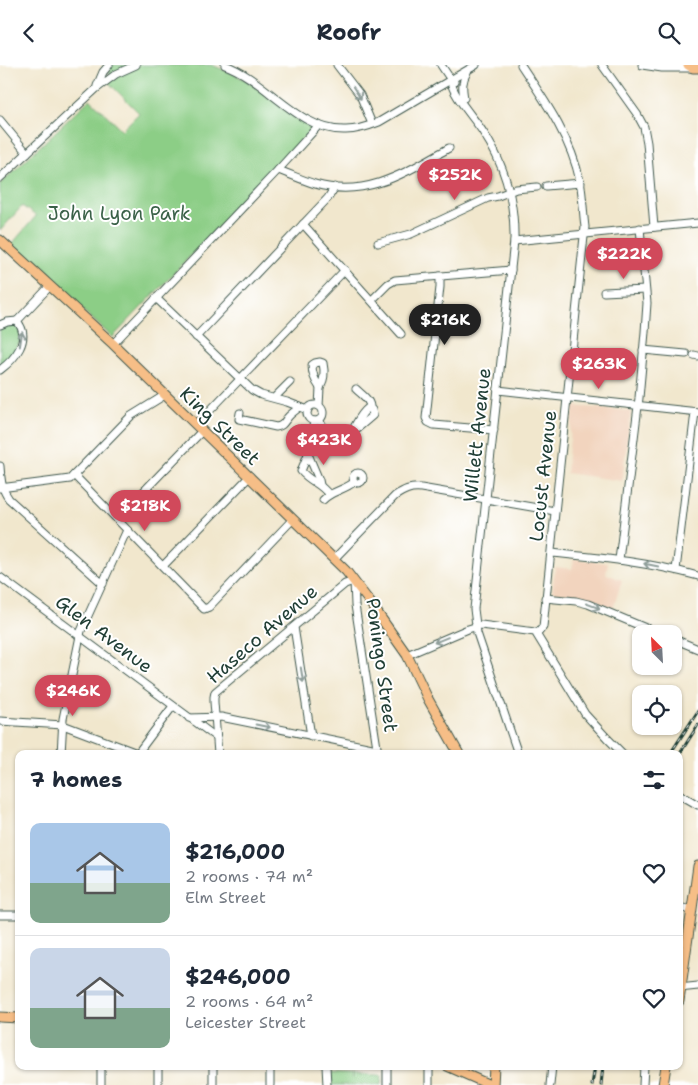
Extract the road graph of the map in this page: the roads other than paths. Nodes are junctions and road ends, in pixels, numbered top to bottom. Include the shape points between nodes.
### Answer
1 (109, 65) edge
2 (136, 65) edge
3 (225, 65) edge
4 (337, 65) edge
5 (441, 65) edge
6 (476, 65) edge
7 (521, 65) edge
8 (602, 65) edge
9 (642, 65) edge
10 (656, 66) edge
11 (690, 67) edge
12 (468, 70) junction
13 (451, 80) junction
14 (96, 89) junction
15 (464, 98) junction
16 (0, 120) edge
17 (476, 121) junction
18 (372, 124) junction
19 (319, 125) junction
20 (449, 148) dead end
21 (27, 153) junction
22 (278, 170) junction
23 (0, 178) edge
24 (581, 183) junction
25 (546, 186) dead end
26 (334, 187) junction
27 (537, 187) dead end
28 (509, 191) junction
29 (698, 223) edge
30 (303, 224) junction
31 (654, 227) junction
32 (640, 228) junction
33 (585, 234) junction
34 (514, 241) junction
35 (1, 242) edge
36 (378, 243) dead end
37 (345, 270) junction
38 (511, 270) junction
39 (440, 276) junction
40 (50, 286) junction
41 (645, 290) junction
42 (604, 292) dead end
43 (156, 298) junction
44 (372, 300) junction
45 (17, 321) junction
46 (0, 325) edge
47 (401, 334) dead end
48 (196, 337) junction
49 (113, 344) junction
50 (643, 351) junction
51 (692, 355) edge
52 (0, 370) edge
53 (240, 378) junction
54 (290, 381) dead end
55 (320, 388) dead end
56 (356, 389) dead end
57 (498, 390) junction
58 (165, 395) junction
59 (276, 398) junction
60 (568, 398) junction
61 (637, 405) junction
62 (319, 406) junction
63 (300, 407) junction
64 (308, 410) junction
65 (696, 412) edge
66 (240, 413) dead end
67 (317, 421) junction
68 (199, 428) junction
69 (494, 430) junction
70 (308, 454) junction
71 (0, 466) edge
72 (74, 475) junction
73 (250, 477) junction
74 (354, 482) dead end
75 (320, 485) junction
76 (1, 488) edge
77 (329, 495) junction
78 (486, 499) junction
79 (322, 500) dead end
80 (555, 511) junction
81 (117, 519) junction
82 (293, 519) junction
83 (127, 529) junction
84 (552, 553) junction
85 (334, 559) junction
86 (619, 559) junction
87 (163, 566) junction
88 (676, 570) junction
89 (698, 576) edge
90 (0, 577) edge
91 (354, 581) junction
92 (103, 584) junction
93 (545, 598) junction
94 (638, 625) edge
95 (294, 627) junction
96 (476, 627) junction
97 (537, 634) junction
98 (80, 637) junction
99 (682, 642) edge
100 (698, 649) edge
101 (407, 655) junction
102 (173, 706) junction
103 (188, 717) junction
104 (215, 717) junction
105 (0, 721) edge
106 (63, 725) junction
107 (311, 736) junction
108 (217, 738) junction
109 (61, 750) edge
110 (129, 750) edge
111 (139, 750) edge
112 (218, 750) edge
113 (374, 750) edge
114 (378, 750) edge
115 (457, 750) edge
116 (517, 750) edge
117 (619, 750) edge
118 (683, 796) edge
119 (698, 805) edge
120 (698, 866) edge
121 (696, 898) edge
122 (683, 908) edge
123 (691, 910) junction
124 (0, 915) edge
125 (15, 915) edge
126 (683, 967) edge
127 (698, 986) edge
128 (683, 988) edge
129 (0, 1017) edge
130 (15, 1018) edge
131 (101, 1070) edge
132 (158, 1070) edge
133 (213, 1070) edge
134 (270, 1070) edge
135 (326, 1070) edge
136 (388, 1070) edge
137 (429, 1070) edge
138 (456, 1070) edge
139 (494, 1070) edge
140 (552, 1070) edge
141 (644, 1070) edge
142 (665, 1070) edge
143 (101, 1085) edge
144 (158, 1085) edge
145 (213, 1085) edge
146 (270, 1085) edge
147 (327, 1085) edge
148 (387, 1085) edge
149 (428, 1085) edge
150 (492, 1085) edge
151 (550, 1085) edge
152 (643, 1085) edge
153 (663, 1085) edge

1 - 14 street
2 - 14 street via 116,74
3 - 19 street via 256,81 306,120
4 -> 18 street via 360,95
5 - 13 street, Willett Avenue
6 - 12 street
7 - 24 street, Locust Avenue via 554,117
8 - 31 street via 644,127
9 - 10 street
10 - 11 street
12 - 13 street
12 - 15 street via 462,87
13 - 15 street, Willett Avenue
13 - 17 street, Willett Avenue via 460,100
13 - 18 street
14 - 21 street
15 - 17 street, Willett Avenue
16 - 21 street
17 - 28 street, Willett Avenue via 499,159
18 - 19 street via 347,130
19 - 22 street
20 - 26 street via 393,179 372,185
21 - 23 street
22 - 26 street via 315,184
22 - 43 street
24 - 25 street
24 - 33 street, Locust Avenue
26 - 30 street via 328,199
27 - 28 street
28 - 34 street, Willett Avenue
28 - 36 street via 481,200 411,234
29 - 31 street
30 - 37 street
30 - 48 street
31 - 32 street
32 - 33 street
32 - 41 street
33 - 34 street
33 - 60 street, Locust Avenue
34 - 38 street, Willett Avenue
35 - 40 main road, King Street
37 - 44 street
37 - 53 street
38 - 39 street
38 - 57 street, Willett Avenue
39 - 44 street via 395,279
39 - 69 street via 427,421 434,425
40 - 45 street
40 - 49 main road, King Street
41 - 42 street
41 - 50 street
43 - 48 street
43 - 49 street
44 - 47 street
45 - 46 street
52 -> 45 street via 23,342 23,331
48 - 53 street
49 - 58 main road, King Street
50 - 51 street
50 - 61 street
53 - 59 street via 256,393
53 - 68 street
54 - 59 street
55 - 62 street
56 - 67 street via 371,404 370,409 365,409 352,431 343,439 334,437
57 - 60 street
57 - 69 street, Willett Avenue
58 - 68 main road, King Street
58 - 72 street via 131,417
59 - 63 street
60 - 61 street
60 - 80 street, Locust Avenue
61 - 65 street
61 - 86 street
62 - 64 street via 311,406
62 - 67 street via 323,413
63 - 64 street
63 - 66 street via 276,427 239,419
64 - 67 street via 308,417
65 - 88 street
67 - 70 street
68 - 73 main road, King Street
68 - 81 street
69 - 78 street, Willett Avenue
70 - 75 street
70 - 75 street via 301,471
71 - 76 street
72 - 76 street via 70,479
72 - 81 street
73 - 82 main road, King Street
73 - 87 street
74 - 77 street
75 - 77 street
76 - 92 street via 9,499
77 - 79 street
78 - 80 street
78 - 85 street via 412,487 404,490
78 - 96 street, Willett Avenue via 474,609
80 - 84 street, Locust Avenue
81 - 83 street
82 - 85 main road, King Street
82 - 87 street via 206,609
83 - 87 street
83 - 92 street
84 - 86 street
84 - 93 street, Locust Avenue
85 - 91 main road, King Street
88 -> 86 street
88 - 89 street
90 - 98 street, Glen Avenue
91 - 95 street, Haseco Avenue via 345,584
91 - 101 main road, King Street
91 - 114 street, Poningo Street
92 - 98 street
93 -> 94 street via 588,604
93 - 97 street, Locust Avenue via 543,627
95 - 104 street, Haseco Avenue via 216,692
95 -> 107 street
96 - 97 street via 528,630
96 -> 101 street
96 - 116 street, Willett Avenue
97 - 117 street via 585,714
98 - 102 street, Glen Avenue
98 - 106 street
99 - 100 street
101 - 115 main road, King Street
102 - 103 street, Glen Avenue
102 - 111 street
103 - 104 street
103 - 108 street, Glen Avenue
104 -> 107 street
104 - 108 street, Haseco Avenue
105 - 106 street
106 - 109 street
106 - 110 street
107 - 113 street
108 - 112 street, Haseco Avenue
118 - 119 street
120 - 121 main road
121 - 123 main road
122 - 123 street
123 - 126 main road
124 - 125 street
127 - 128 street
129 - 130 main road
131 - 143 street
132 - 144 street
133 - 145 street
134 - 146 street
135 - 147 street
136 - 148 street
137 - 149 street
138 - 150 main road
139 - 150 main road
140 - 151 street
141 - 152 street
142 - 153 main road

